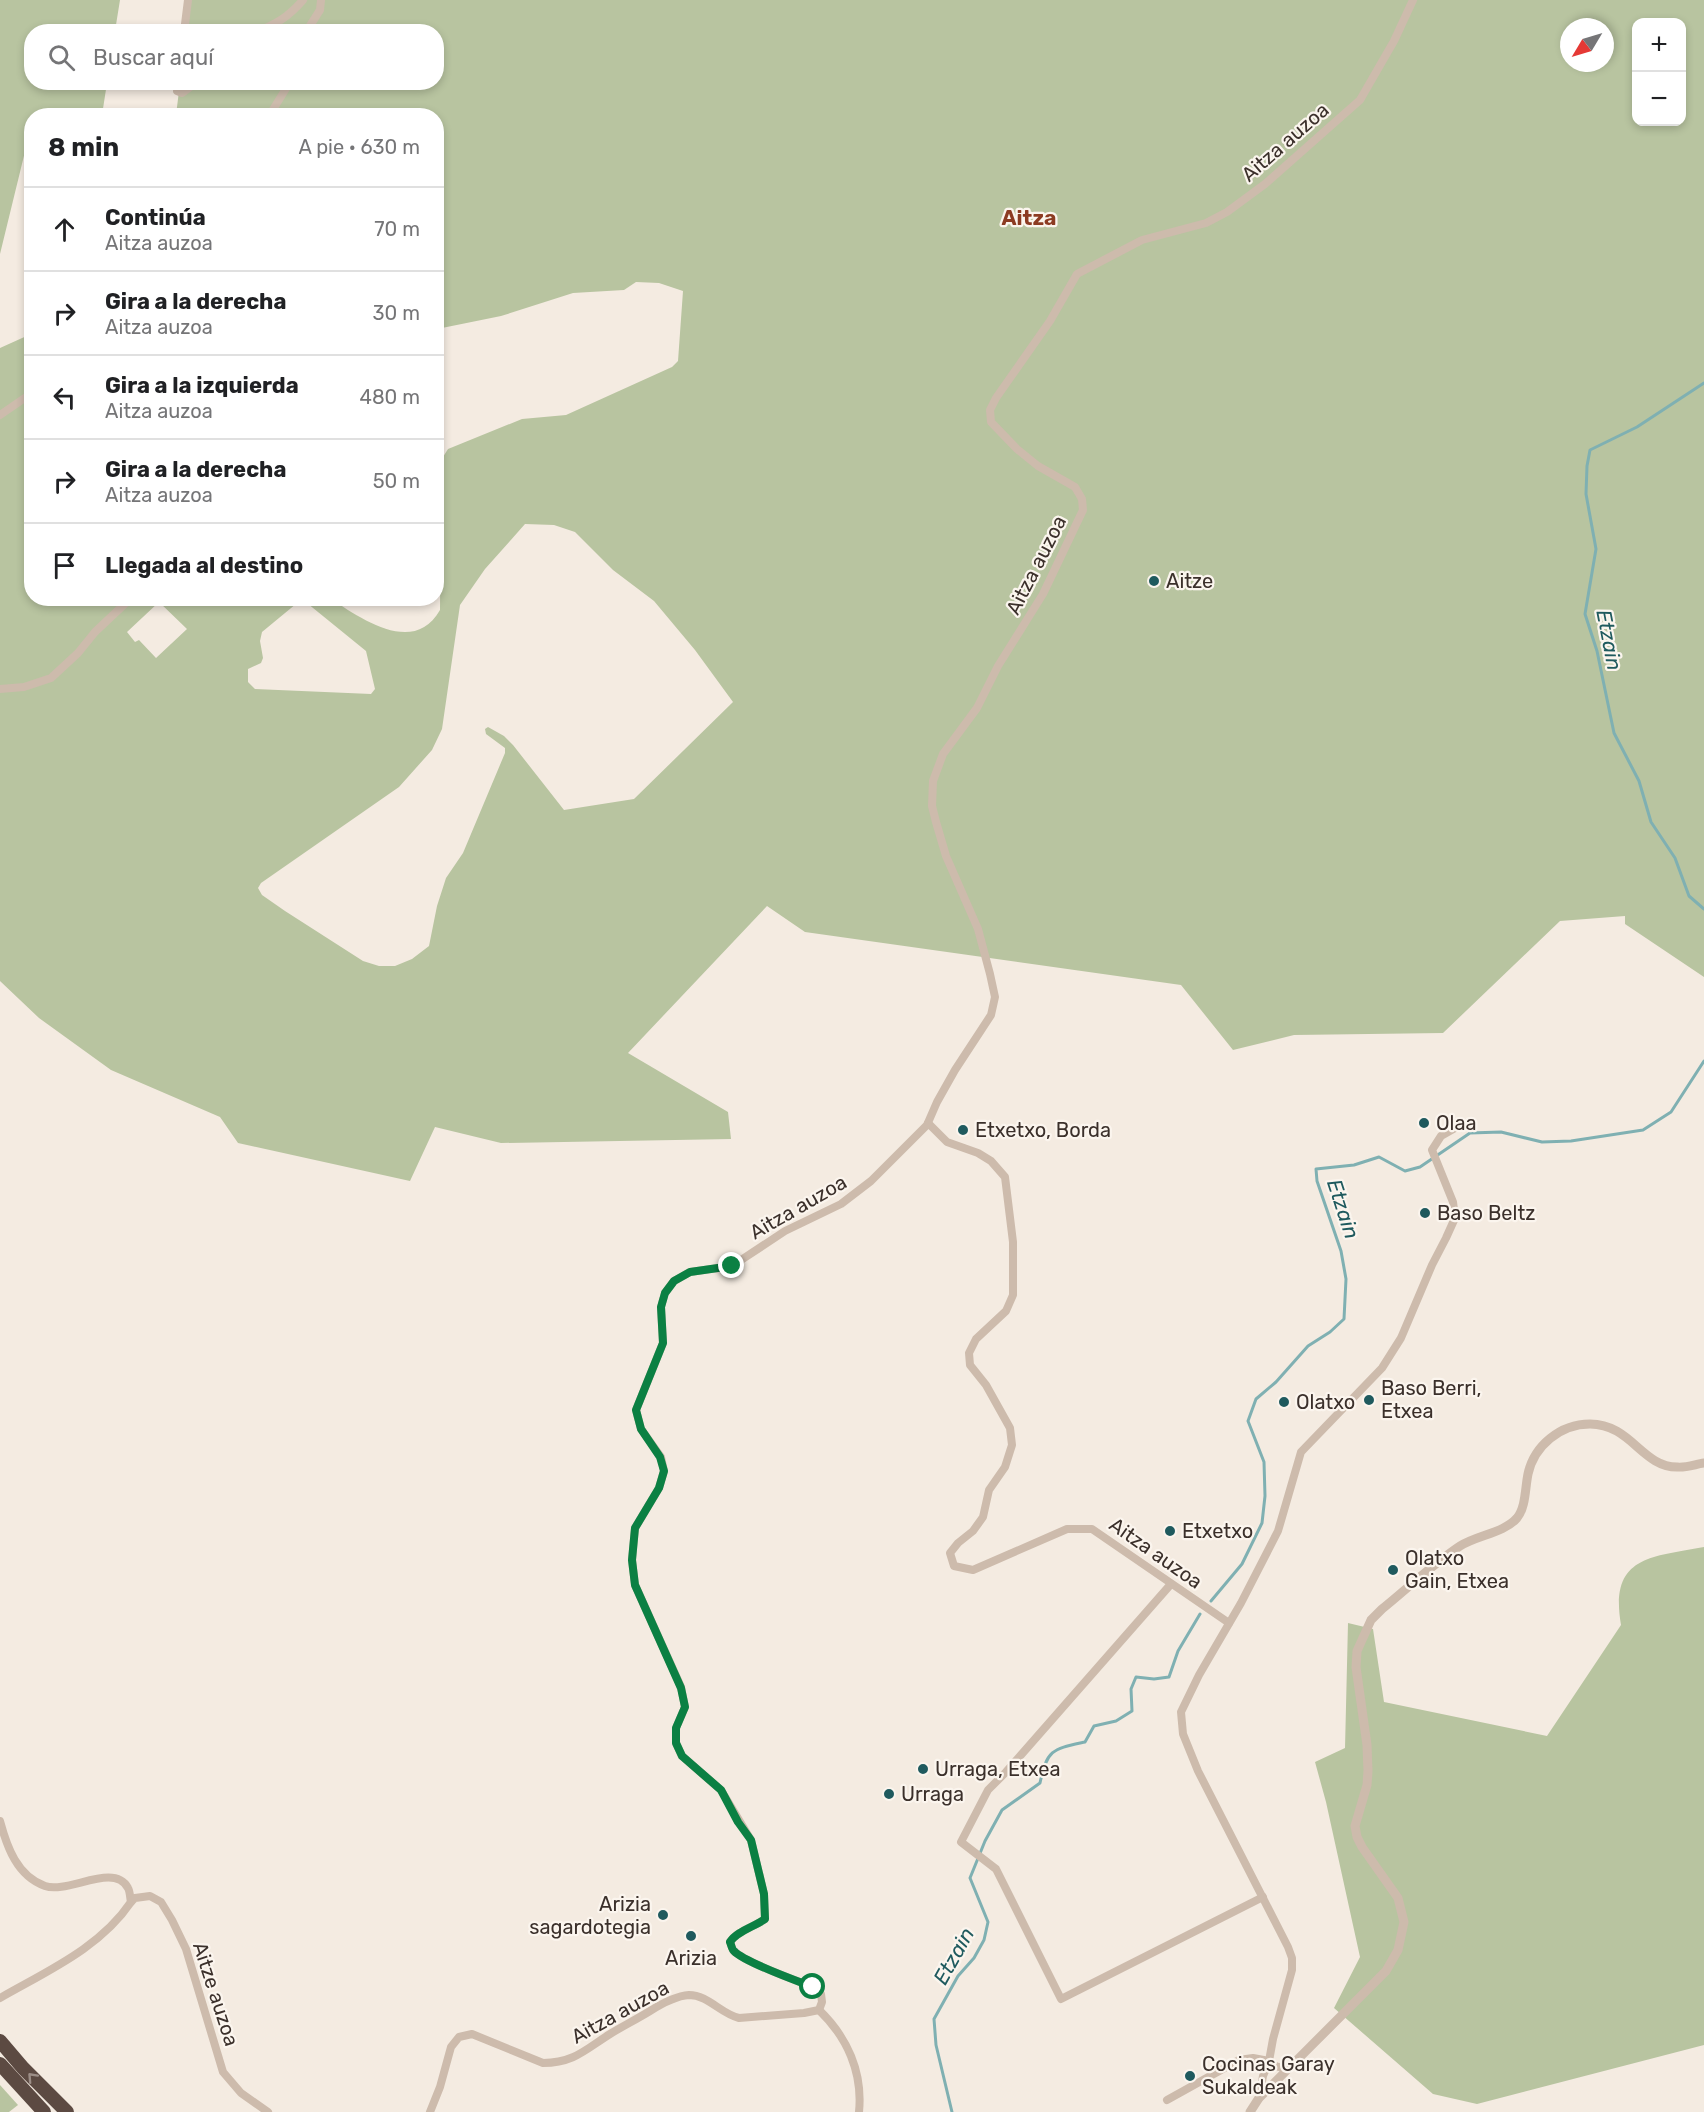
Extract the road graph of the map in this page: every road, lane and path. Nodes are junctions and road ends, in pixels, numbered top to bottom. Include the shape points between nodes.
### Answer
1 (188, 0) edge
2 (303, 0) edge
3 (321, 0) edge
4 (1413, 0) edge
5 (185, 24) edge
6 (276, 24) edge
7 (311, 24) edge
8 (285, 90) edge
9 (274, 108) edge
10 (24, 398) edge
11 (0, 415) edge
12 (123, 606) edge
13 (0, 688) edge
14 (928, 1123) junction
15 (1455, 1128) dead end
16 (1704, 1463) edge
17 (1171, 1584) junction
18 (1229, 1623) junction
19 (0, 1821) edge
20 (1263, 1897) junction
21 (131, 1902) junction
22 (0, 1998) edge
23 (819, 2010) junction
24 (0, 2041) edge
25 (1269, 2061) junction
26 (0, 2064) edge
27 (1291, 2067) junction
28 (1259, 2098) junction
29 (1167, 2100) dead end
30 (44, 2112) edge
31 (67, 2112) edge
32 (268, 2112) edge
33 (430, 2112) edge
34 (859, 2112) edge
35 (1250, 2112) edge

1 - 5 street
2 - 6 street
3 - 7 street
4 - 14 street, Aitza auzoa via 1360,100 1265,184 1206,223 1142,240 1077,274 990,410 991,422 1017,450 1075,487 1083,510 1043,594 977,708 943,754 933,781 936,822 946,856 978,929 995,997 991,1014
8 - 9 street
10 - 11 street
12 - 13 street via 51,678 24,687
14 - 17 street, Aitza auzoa via 946,1142 991,1161 1005,1178 1013,1242 1013,1295 1006,1311 976,1339 969,1353 970,1365 1010,1428 1012,1445 1005,1467 989,1490 983,1517 950,1553 954,1566 973,1570 1067,1529 1092,1529
14 - 23 street, Aitza auzoa via 871,1181 842,1204 785,1231 732,1266 690,1272 674,1281 661,1307 663,1343 636,1410 641,1429 660,1457 664,1471 659,1488 635,1528 635,1585 681,1688 685,1707 676,1728 676,1743 682,1756 721,1790 751,1840 764,1894 765,1919 732,1938 731,1946 754,1962 813,1987 821,1994
15 - 18 street via 1441,1136 1432,1151 1453,1202 1455,1218 1401,1338 1382,1368 1301,1452 1278,1531
16 - 27 street via 1664,1465 1609,1426 1589,1424 1559,1432 1535,1454 1517,1518 1460,1546 1371,1620 1357,1651 1368,1771 1355,1826 1362,1846 1398,1898 1404,1922 1398,1950 1386,1971
17 - 18 street, Aitza auzoa
17 - 20 street via 988,1790 961,1842 996,1869 1061,2000
18 - 20 street via 1181,1712 1183,1734
19 - 21 street via 11,1855 37,1882 62,1888 112,1878 128,1888
20 - 25 street via 1292,1958
21 - 22 street via 92,1944
21 - 32 street, Aitze auzoa via 150,1896 161,1902 186,1949 223,2072 241,2093
23 - 33 street, Aitza auzoa via 739,2018 698,1997 677,1997 587,2052 554,2063 543,2063 472,2034 464,2035 451,2047
23 - 34 street via 853,2059
31 -> 24 highway
25 - 27 street via 1277,2068
25 - 28 street
25 - 29 street via 1239,2060
26 - 30 highway
27 - 28 street
28 - 35 street

